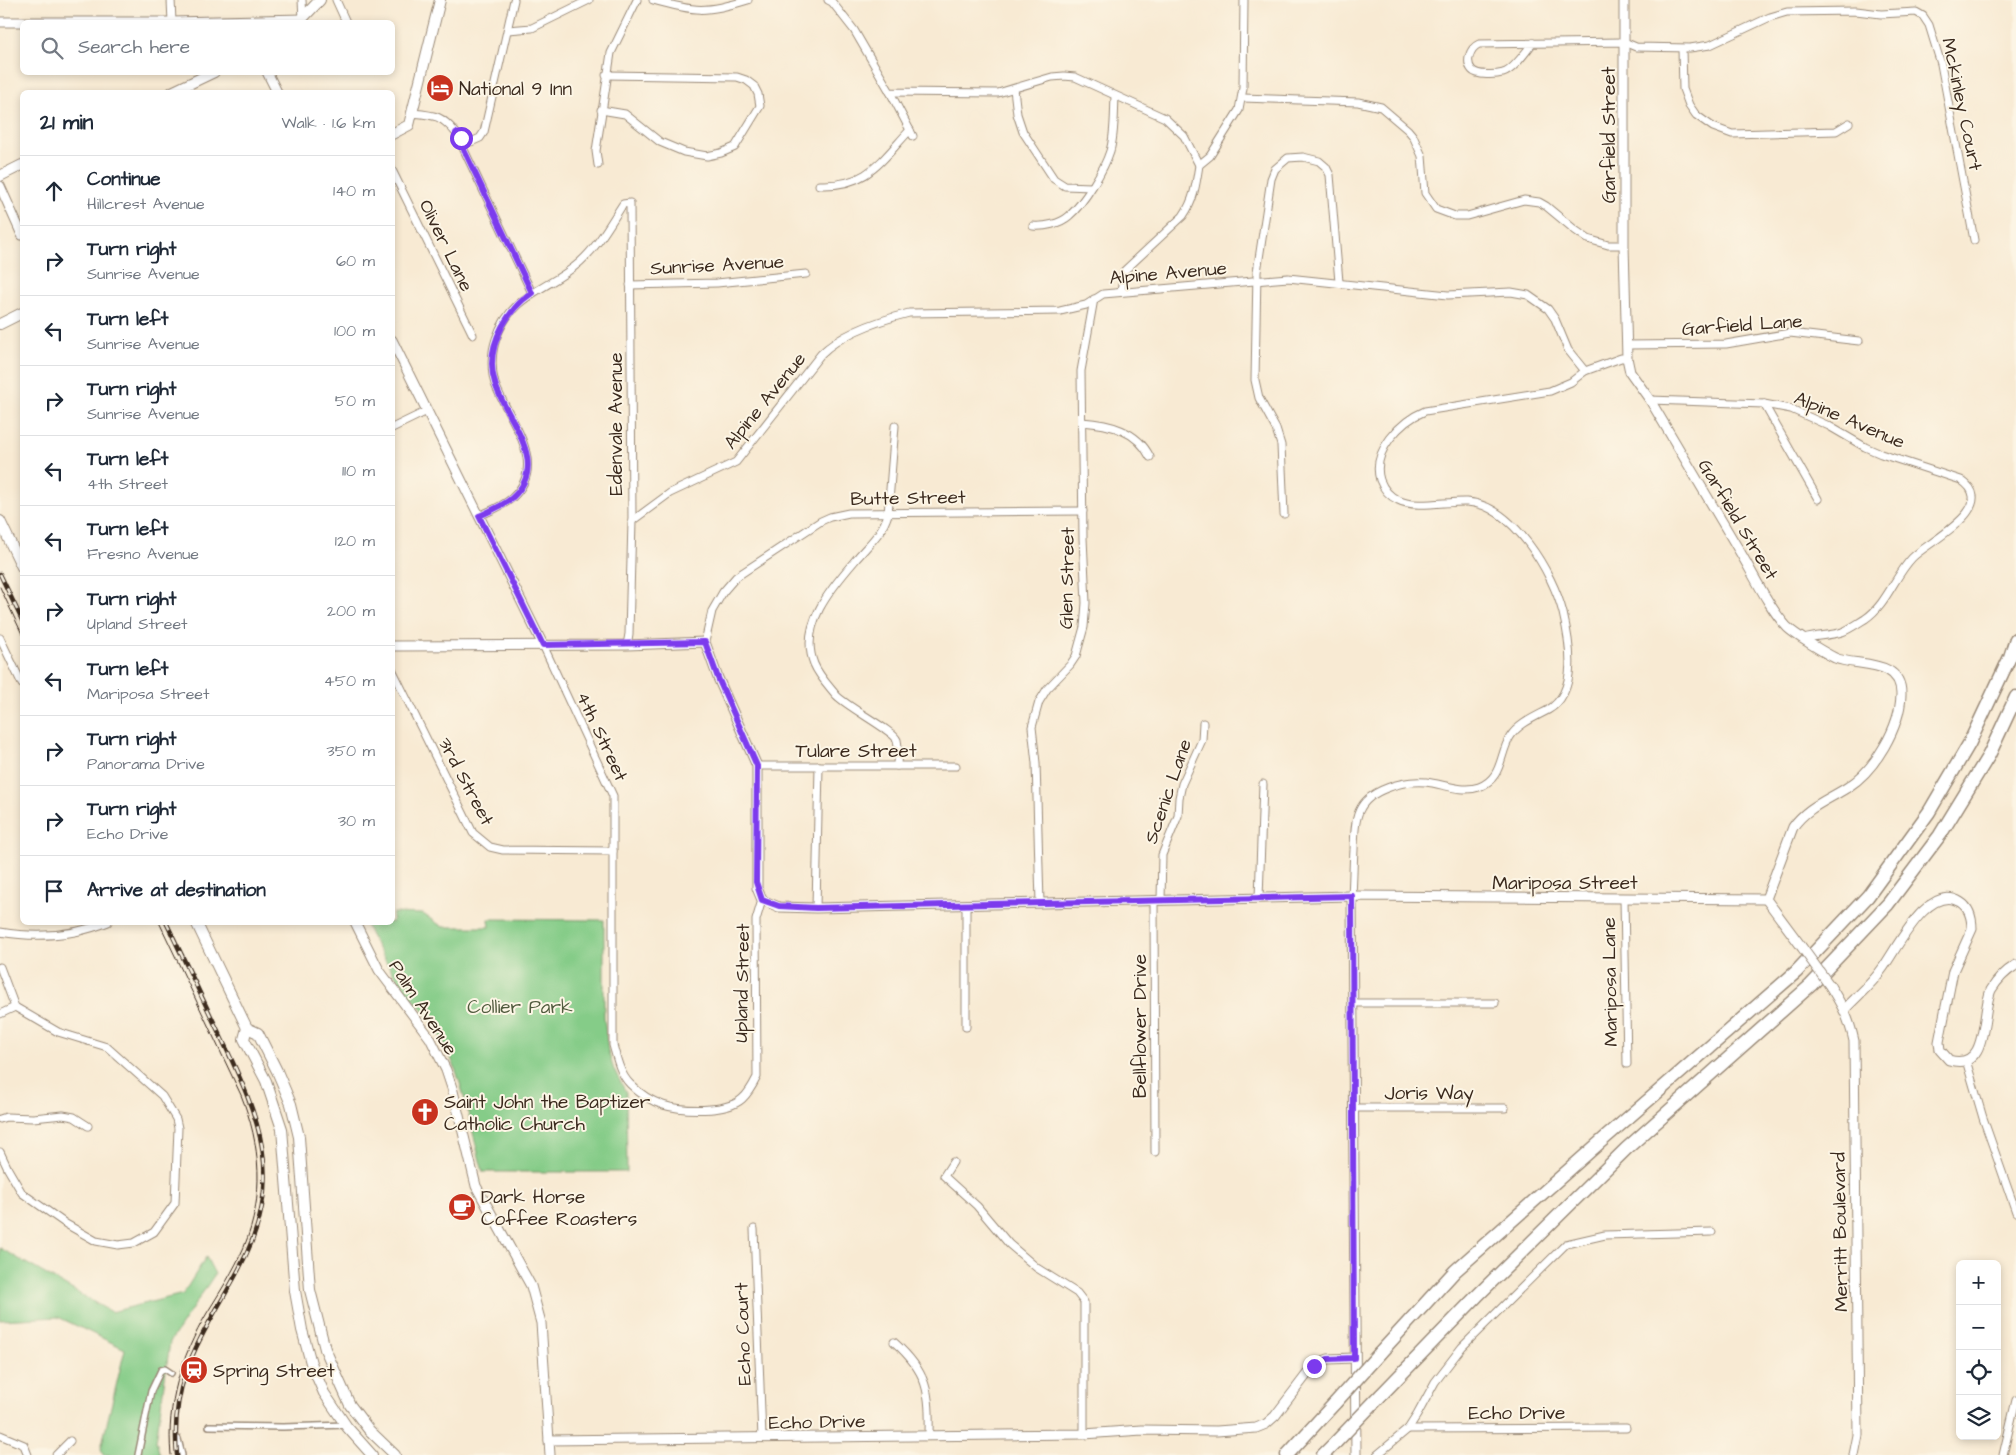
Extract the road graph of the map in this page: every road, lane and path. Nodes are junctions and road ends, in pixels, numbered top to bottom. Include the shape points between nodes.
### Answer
1 (171, 0) edge
2 (302, 0) edge
3 (320, 0) edge
4 (336, 0) edge
5 (440, 0) edge
6 (514, 0) edge
7 (588, 0) edge
8 (637, 0) edge
9 (653, 0) edge
10 (748, 0) edge
11 (828, 0) edge
12 (1244, 0) edge
13 (1624, 0) edge
14 (172, 20) edge
15 (301, 20) edge
16 (302, 20) edge
17 (345, 20) edge
18 (0, 22) edge
19 (20, 22) edge
20 (508, 30) junction
21 (1624, 42) junction
22 (1533, 43) junction
23 (1682, 48) junction
24 (208, 75) edge
25 (268, 75) edge
26 (606, 75) junction
27 (1014, 89) junction
28 (176, 90) edge
29 (276, 90) edge
30 (890, 92) junction
31 (1116, 97) junction
32 (1242, 98) junction
33 (601, 110) junction
34 (412, 113) junction
35 (1849, 123) dead end
36 (395, 132) edge
37 (456, 133) junction
38 (598, 165) dead end
39 (1199, 165) junction
40 (20, 167) edge
41 (0, 176) edge
42 (395, 176) edge
43 (819, 185) dead end
44 (0, 186) edge
45 (1091, 187) junction
46 (1033, 226) dead end
47 (20, 231) edge
48 (1974, 240) dead end
49 (1624, 244) junction
50 (806, 274) dead end
51 (1256, 281) junction
52 (1339, 282) junction
53 (630, 285) junction
54 (1121, 292) junction
55 (532, 293) junction
56 (1094, 300) junction
57 (20, 314) edge
58 (0, 324) edge
59 (473, 335) dead end
60 (1859, 340) dead end
61 (1627, 345) junction
62 (395, 346) edge
63 (1627, 358) junction
64 (1585, 370) junction
65 (1650, 400) junction
66 (1764, 404) junction
67 (427, 412) junction
68 (1082, 422) junction
69 (895, 426) dead end
70 (395, 427) edge
71 (1150, 457) dead end
72 (1818, 499) dead end
73 (1083, 511) junction
74 (888, 514) junction
75 (1284, 514) dead end
76 (479, 516) junction
77 (0, 521) edge
78 (632, 521) junction
79 (20, 563) edge
80 (0, 638) edge
81 (2016, 638) edge
82 (1804, 639) junction
83 (705, 642) junction
84 (543, 645) junction
85 (627, 645) junction
86 (395, 646) edge
87 (395, 675) edge
88 (20, 680) edge
89 (2016, 697) edge
90 (1203, 723) dead end
91 (757, 766) junction
92 (819, 766) junction
93 (897, 766) junction
94 (956, 766) dead end
95 (1263, 784) dead end
96 (613, 850) junction
97 (1352, 896) junction
98 (1259, 898) junction
99 (1624, 899) junction
100 (1766, 899) junction
101 (762, 900) junction
102 (1158, 900) junction
103 (1040, 903) junction
104 (966, 904) junction
105 (816, 908) junction
106 (98, 925) edge
107 (197, 925) edge
108 (356, 925) edge
109 (0, 932) edge
110 (2016, 965) edge
111 (0, 967) edge
112 (1353, 1003) junction
113 (1496, 1003) dead end
114 (15, 1007) junction
115 (1844, 1008) junction
116 (0, 1014) edge
117 (966, 1027) dead end
118 (247, 1028) junction
119 (1966, 1060) junction
120 (1627, 1064) dead end
121 (1353, 1108) junction
122 (1505, 1108) dead end
123 (721, 1109) joint
124 (0, 1119) edge
125 (88, 1126) dead end
126 (0, 1152) edge
127 (1155, 1152) dead end
128 (953, 1162) dead end
129 (2016, 1212) edge
130 (754, 1229) dead end
131 (1712, 1232) dead end
132 (894, 1342) dead end
133 (1354, 1358) junction
134 (171, 1373) dead end
135 (2016, 1400) edge
136 (346, 1425) junction
137 (209, 1426) dead end
138 (1626, 1428) dead end
139 (1408, 1429) junction
140 (1084, 1434) junction
141 (0, 1435) edge
142 (929, 1436) junction
143 (178, 1438) dead end
144 (762, 1438) junction
145 (550, 1440) junction
146 (70, 1442) dead end
147 (28, 1455) edge
148 (56, 1455) edge
149 (138, 1455) edge
150 (182, 1455) edge
151 (372, 1455) edge
152 (395, 1455) edge
153 (550, 1455) edge
154 (1287, 1455) edge
155 (1325, 1455) edge
156 (1356, 1455) edge
157 (1377, 1455) edge
158 (1854, 1455) edge
159 (2004, 1455) edge

1 - 14 street
2 - 15 street
3 - 16 main road
4 - 17 street
5 - 34 main road
6 - 20 street
7 - 20 street via 532,28
8 - 26 street via 611,53
9 - 10 street via 680,8 703,10
11 - 30 street via 854,30
12 - 32 street
13 - 21 street, Garfield Street
18 - 19 street
20 - 37 street via 482,135 471,142
21 - 22 street, Garfield Street
21 - 23 street, Mckinley Court via 1636,47
21 - 49 street, Garfield Street
22 - 22 street, Garfield Street via 1479,44 1470,52 1470,65 1478,74 1502,74 1510,70
23 - 35 street via 1683,89 1689,105 1696,115 1713,127 1732,134 1815,132 1836,131
23 - 48 street, Mckinley Court via 1710,45 1787,12 1920,14 1929,25 1941,64
24 - 28 main road
25 - 29 street
26 - 33 street
26 - 33 street via 737,77 754,86 760,106 735,147 707,156 684,152 660,142 625,114
27 - 30 street via 998,93
27 - 31 street via 1064,76 1081,79
27 - 45 street via 1023,132 1054,179 1065,186
30 - 43 street via 911,133 865,175 842,184
31 - 39 street via 1158,114 1171,123 1184,136
31 - 45 street via 1110,150
32 - 39 street via 1240,110 1210,156
32 - 49 street via 1375,105 1413,136 1422,156 1426,193 1436,209 1455,216 1467,216 1524,200 1539,202 1588,239 1608,245
33 - 38 street via 596,151
34 - 36 main road via 409,125
34 - 37 street via 446,120
37 - 55 street
39 - 54 street via 1196,189 1189,208 1124,271
40 - 41 main road
42 - 59 street, Oliver Lane
44 - 47 street
45 - 46 street via 1069,217 1060,222
49 - 61 street, Garfield Street
50 - 53 street, Sunrise Avenue
51 - 52 street, Alpine Avenue via 1288,278
51 - 52 street via 1272,174 1283,161 1298,156 1319,161 1330,174
51 - 54 street, Alpine Avenue
51 - 75 street via 1255,380 1259,398 1282,445
52 - 64 street, Alpine Avenue via 1448,295 1510,292 1528,295 1548,309 1568,350
53 - 55 street, Edenvale Avenue via 630,203 623,204 581,262
53 - 78 street, Edenvale Avenue
54 - 56 street, Alpine Avenue via 1104,294
55 - 76 street via 510,313 496,339 492,359 495,383 526,449 526,477 511,499
56 - 68 street, Glen Street via 1081,370
56 - 78 street, Alpine Avenue via 1060,311 895,315 838,340 821,354 736,462 670,493
57 - 58 main road
60 - 61 street, Garfield Lane via 1790,333 1726,344
61 - 63 street, Garfield Street
62 - 67 street, 4th Street
63 - 64 street
63 - 65 street, Garfield Street via 1630,372
64 - 97 street via 1571,382 1550,391 1425,411 1414,416 1390,438 1381,453 1378,466 1381,482 1397,500 1413,504 1477,504 1499,514 1522,537 1541,561 1558,597 1566,627 1569,668 1563,695 1554,706 1528,720 1513,733 1495,777 1487,784 1467,790 1424,782 1406,783 1380,791 1366,800 1355,824
65 - 66 street, Alpine Avenue
65 - 82 street, Garfield Street via 1782,620
66 - 72 street
66 - 82 street, Alpine Avenue via 1791,409 1881,454 1961,480 1972,494 1969,511 1958,524 1912,558 1876,611 1843,632
67 - 70 street
67 - 76 street, 4th Street
68 - 71 street via 1119,428 1145,446
68 - 73 street, Glen Street
69 - 74 street
73 - 74 street, Butte Street
73 - 103 street, Glen Street via 1084,628 1076,656 1046,689 1032,727
74 - 83 street, Butte Street via 849,513 830,517 744,570 717,601
74 - 93 street via 884,526 826,598 816,618 810,642 817,671 839,697 894,736
76 - 84 street, 4th Street
77 - 79 main road
78 - 85 street, Edenvale Avenue
80 - 88 street
81 - 154 highway, bridge via 1969,744 1929,812 1868,896 1796,972 1455,1271
82 - 100 street, Garfield Street via 1836,658 1888,669 1897,680 1901,693 1891,734 1863,775 1812,807 1793,826
83 - 85 street
83 - 91 street, Upland Street
84 - 85 street
84 - 86 street
84 - 96 street, 4th Street via 613,796
87 - 96 street, 3rd Street via 473,833 490,847 503,850
89 - 155 highway, bridge via 1990,755 1940,835 1888,904 1811,985 1626,1149 1477,1296
90 - 102 street, Scenic Lane via 1202,740 1182,784 1178,816 1162,855
91 - 92 street, Tulare Street
91 - 101 street, Upland Street via 756,882
92 - 93 street, Tulare Street
92 - 105 street
93 - 94 street, Tulare Street
95 - 98 street
96 - 123 street, 4th Street via 613,1045 619,1066 630,1083 650,1100 675,1108
97 - 98 street, Mariposa Street
97 - 99 street, Mariposa Street
97 - 112 street
98 - 102 street, Mariposa Street
99 - 100 street, Mariposa Street
99 - 120 street, Mariposa Lane
100 - 115 street, bridge
101 - 105 street, Mariposa Street via 779,906
101 - 123 street, Upland Street via 756,920 757,1076 742,1100
102 - 103 street, Mariposa Street
102 - 127 street, Bellflower Drive
103 - 104 street, Mariposa Street
104 - 105 street, Mariposa Street
104 - 117 street
106 - 109 street via 76,932 43,936
107 - 118 main road
108 - 145 street, Palm Avenue via 379,970 430,1038 446,1070 476,1186 531,1286 541,1323
110 - 119 street via 2000,977 1991,991 1979,1046
111 - 114 street
112 - 113 street
112 - 121 street
114 - 116 street
114 - 126 street via 58,1032 107,1047 162,1096 178,1128 175,1203 154,1232 134,1243 118,1245 96,1241 22,1192
115 - 119 street via 1882,970 1924,909 1942,899 1957,900 1969,912 1972,929 1953,971 1940,1046 1942,1054 1949,1060
115 - 158 street, Merritt Boulevard via 1854,1041 1858,1435
118 - 136 main road via 244,1038 266,1081 282,1129 295,1291 302,1330 324,1393
118 - 152 main road via 258,1033 291,1104 299,1138 310,1290 325,1349 350,1405 368,1430
119 - 129 street
121 - 122 street, Joris Way
121 - 133 street
124 - 125 street via 64,1115
128 - 140 street via 944,1176 977,1206 1009,1244 1037,1268 1077,1293 1084,1302
130 - 144 street, Echo Court
131 - 139 street via 1605,1235 1566,1244 1462,1347 1435,1382
132 - 142 street via 909,1355 923,1377 928,1400
133 - 140 street, Echo Drive via 1328,1359 1314,1366 1274,1416 1256,1428
133 - 156 street
134 - 149 street via 161,1370 154,1382
135 - 159 street
136 - 137 street
136 - 151 main road
138 - 139 street, Echo Drive
139 - 157 street
140 - 142 street, Echo Drive
141 - 147 street via 24,1445
142 - 144 street, Echo Drive
143 - 150 street
144 - 145 street, Echo Drive
145 - 153 street, Palm Avenue
146 - 148 street

